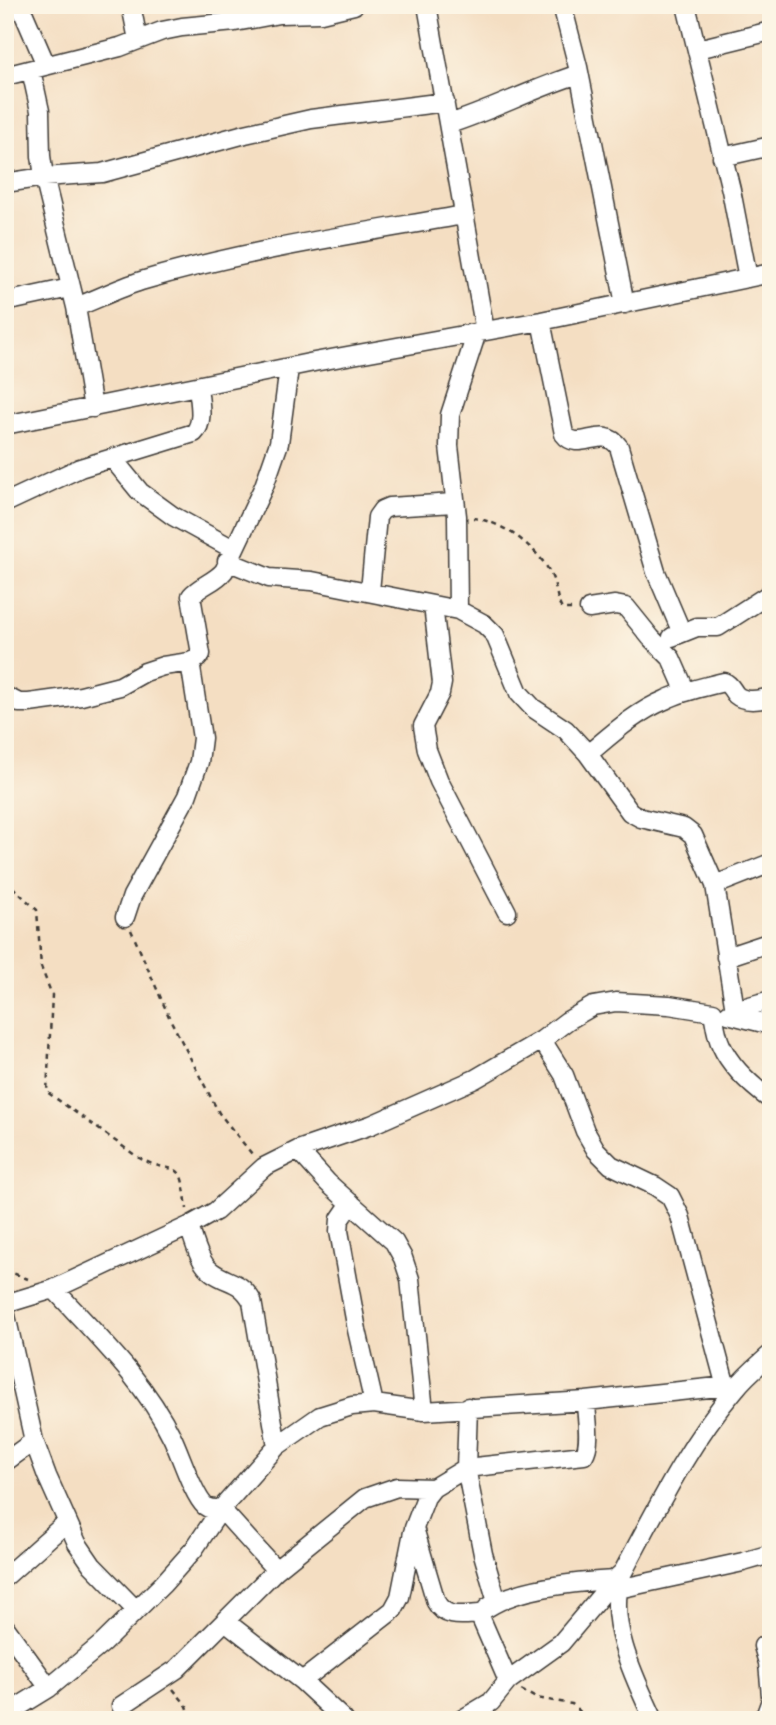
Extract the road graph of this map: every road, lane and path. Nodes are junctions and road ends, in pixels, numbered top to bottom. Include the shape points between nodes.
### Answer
1 (20, 5) edge
2 (131, 5) edge
3 (354, 5) edge
4 (427, 5) edge
5 (562, 5) edge
6 (686, 5) edge
7 (771, 31) edge
8 (138, 40) junction
9 (698, 49) junction
10 (38, 68) junction
11 (579, 74) junction
12 (5, 76) edge
13 (445, 102) junction
14 (449, 124) junction
15 (771, 146) edge
16 (722, 157) junction
17 (44, 177) junction
18 (5, 183) edge
19 (464, 215) junction
20 (771, 273) edge
21 (748, 278) junction
22 (70, 288) junction
23 (5, 302) edge
24 (625, 303) junction
25 (76, 307) junction
26 (541, 321) junction
27 (481, 332) junction
28 (289, 368) junction
29 (198, 386) junction
30 (93, 408) junction
31 (5, 425) edge
32 (113, 459) junction
33 (5, 503) edge
34 (456, 509) junction
35 (230, 555) junction
36 (370, 591) junction
37 (771, 593) edge
38 (433, 605) junction
39 (589, 609) joint
40 (458, 610) junction
41 (682, 633) junction
42 (655, 643) junction
43 (190, 662) junction
44 (686, 692) junction
45 (5, 696) edge
46 (771, 697) edge
47 (588, 754) junction
48 (771, 863) edge
49 (5, 880) edge
50 (715, 885) junction
51 (507, 912) dead end
52 (125, 917) joint
53 (771, 942) edge
54 (726, 957) junction
55 (771, 1000) edge
56 (725, 1012) junction
57 (771, 1025) edge
58 (542, 1040) junction
59 (771, 1101) edge
60 (298, 1150) junction
61 (264, 1167) junction
62 (351, 1203) junction
63 (189, 1226) junction
64 (54, 1289) junction
65 (5, 1304) edge
66 (5, 1311) edge
67 (771, 1354) edge
68 (731, 1386) junction
69 (586, 1401) junction
70 (374, 1404) junction
71 (468, 1407) junction
72 (424, 1411) junction
73 (34, 1441) junction
74 (277, 1446) junction
75 (5, 1462) edge
76 (466, 1468) junction
77 (433, 1488) junction
78 (221, 1509) junction
79 (67, 1522) junction
80 (414, 1528) junction
81 (771, 1554) edge
82 (276, 1570) junction
83 (5, 1577) edge
84 (618, 1580) junction
85 (497, 1602) junction
86 (136, 1610) junction
87 (479, 1614) junction
88 (225, 1621) junction
89 (5, 1627) edge
90 (763, 1646) dead end
91 (164, 1679) junction
92 (302, 1681) junction
93 (508, 1681) junction
94 (50, 1688) junction
95 (771, 1698) edge
96 (121, 1706) dead end
97 (5, 1715) edge
98 (468, 1718) edge
99 (192, 1720) edge
100 (344, 1720) edge
101 (589, 1720) edge
102 (654, 1720) edge
103 (761, 1720) edge

1 - 10 street
2 - 8 street
3 - 8 street via 321,13 196,24
4 - 13 street
5 - 11 street
6 - 9 street
7 - 9 street
8 - 10 street
9 - 16 street
10 - 12 street
10 - 17 street
11 - 14 street
11 - 24 street
13 - 14 street
13 - 17 street via 311,120 102,173
14 - 19 street
15 - 16 street
16 - 21 street
17 - 18 street
17 - 22 street
19 - 25 street via 179,272 138,282
19 - 27 street
20 - 21 street
21 - 24 street
22 - 23 street
22 - 25 street
24 - 26 street
25 - 30 street
26 - 27 street
26 - 41 street via 564,434 574,442 606,437 619,447 656,572
27 - 28 street
27 - 34 street via 450,415
28 - 29 street
28 - 35 street via 279,443
29 - 30 street
29 - 32 street via 200,422 194,433
30 - 31 street
32 - 33 street via 80,468
32 - 35 street via 140,492
34 - 36 street via 382,510 377,517
34 - 39 path via 488,519 541,556 562,609
34 - 40 street
35 - 36 street via 269,578
35 - 43 street via 219,577 191,596 201,654
36 - 38 street
37 - 41 street via 723,625
38 - 40 street
38 - 51 street via 442,683 423,726 428,750 444,791
39 - 42 street via 626,607
40 - 47 street via 495,635 519,693
41 - 42 street
42 - 44 street via 671,658
43 - 45 street via 163,666 120,686 80,696 29,703
43 - 52 street via 202,738 199,762 187,796
44 - 46 street via 724,682 746,700
44 - 47 street via 638,714
47 - 50 street via 630,813 694,835
48 - 50 street
49 - 63 path via 37,910 41,967 52,995 47,1092 139,1158 177,1169 183,1175
50 - 54 street
52 - 61 path via 170,1019 219,1113
53 - 54 street
54 - 56 street
55 - 56 street
56 - 57 street
56 - 58 street via 616,1002 593,1006
56 - 59 street via 719,1043 753,1087
58 - 60 street via 475,1079 371,1125
58 - 68 street via 564,1076 596,1150 611,1165 670,1196
60 - 61 street
60 - 62 street
61 - 63 street via 216,1211
62 - 70 street via 340,1219 339,1231
62 - 72 street via 394,1242 403,1258 410,1279
63 - 64 street
63 - 74 street via 205,1265 246,1289 252,1301
64 - 65 street
64 - 78 street via 126,1367 157,1410 200,1500
66 - 73 street
67 - 68 street
68 - 69 street
68 - 84 street
69 - 71 street
69 - 76 street via 584,1455
70 - 72 street
70 - 74 street via 320,1416
71 - 72 street
71 - 76 street
73 - 75 street
73 - 79 street
74 - 78 street
76 - 77 street
76 - 85 street
77 - 80 street
77 - 82 street via 397,1487 365,1498
78 - 82 street
78 - 86 street via 194,1549
79 - 83 street
79 - 86 street via 92,1565
80 - 87 street via 439,1608 452,1615
80 - 92 street via 400,1597 393,1609
81 - 84 street
82 - 88 street
84 - 85 street via 579,1582
84 - 93 street via 561,1643
84 - 102 street via 621,1638
85 - 87 street
86 - 94 street
87 - 93 street
88 - 91 street
88 - 92 street
89 - 94 street
90 - 95 street
91 - 96 street
91 - 99 path via 187,1706
92 - 100 street
93 - 98 street via 491,1702
93 - 101 path via 530,1696 572,1704
94 - 97 street
95 - 103 street

